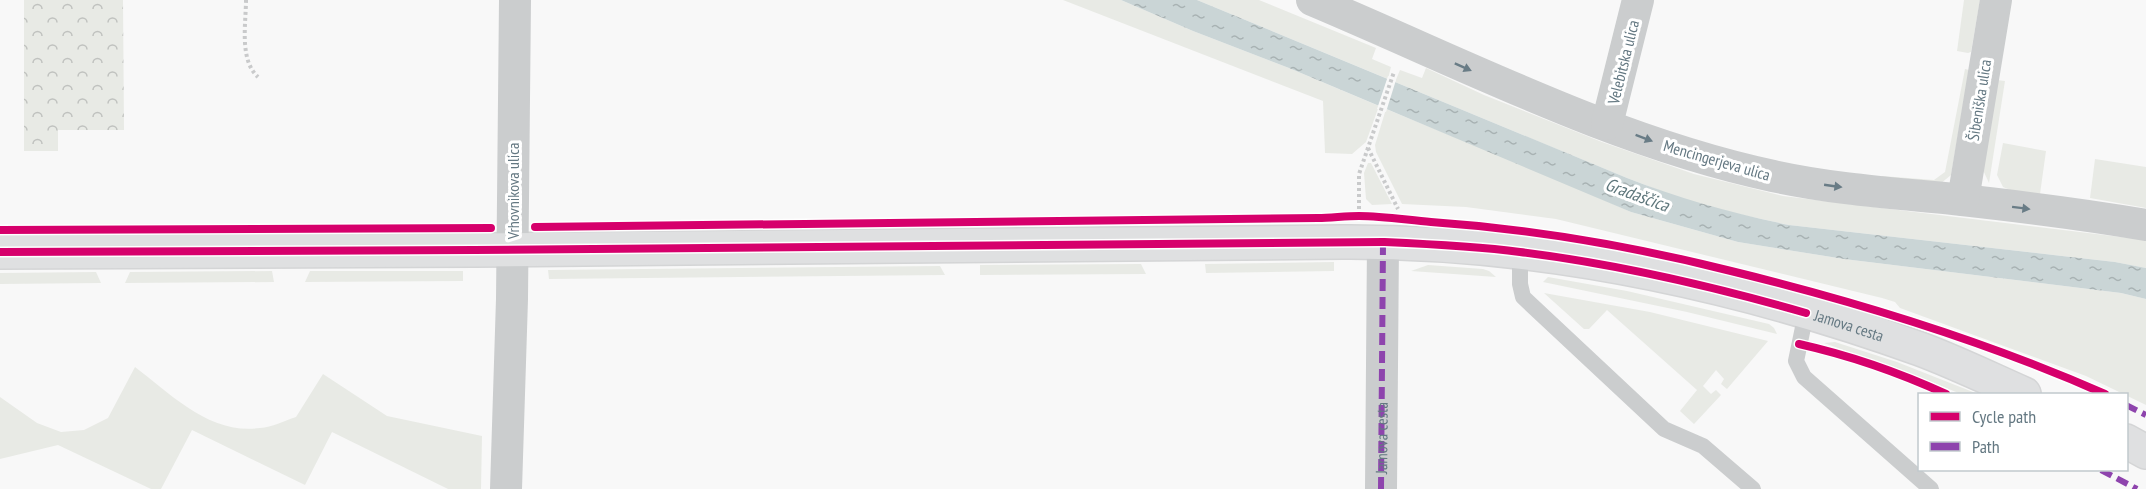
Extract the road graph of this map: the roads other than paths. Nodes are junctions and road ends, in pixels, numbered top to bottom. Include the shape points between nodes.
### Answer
1 (515, 0) edge
2 (1312, 0) edge
3 (1638, 0) edge
4 (1996, 0) edge
5 (1380, 14) edge
6 (1607, 124) junction
7 (1963, 200) junction
8 (2146, 225) edge
9 (1383, 242) junction
10 (512, 249) junction
11 (0, 252) edge
12 (1520, 252) junction
13 (1806, 313) junction
14 (2022, 393) edge
15 (2128, 442) edge
16 (2146, 452) edge
17 (506, 489) edge
18 (1381, 489) edge
19 (1753, 489) edge
20 (1931, 489) edge

1 - 10 street, Vrhovnikova ulica
2 - 5 street, Mencingerjeva ulica
3 - 6 street, Velebitska ulica
4 - 7 street, Šibeniška ulica
5 -> 6 street, Mencingerjeva ulica via 1488,78
6 -> 7 street, Mencingerjeva ulica via 1677,150 1773,176 1858,190
7 -> 8 street, Mencingerjeva ulica
9 - 10 street, Jamova cesta
9 - 12 street, Jamova cesta
9 - 18 street, Jamova cesta
10 - 11 street, Jamova cesta
10 - 17 street, Vrhovnikova ulica
12 - 13 street, Jamova cesta via 1665,277
12 - 19 lane via 1523,297 1664,429 1703,446
13 - 14 street, Jamova cesta via 1922,350
13 - 20 lane via 1796,361 1804,377
15 - 16 street

